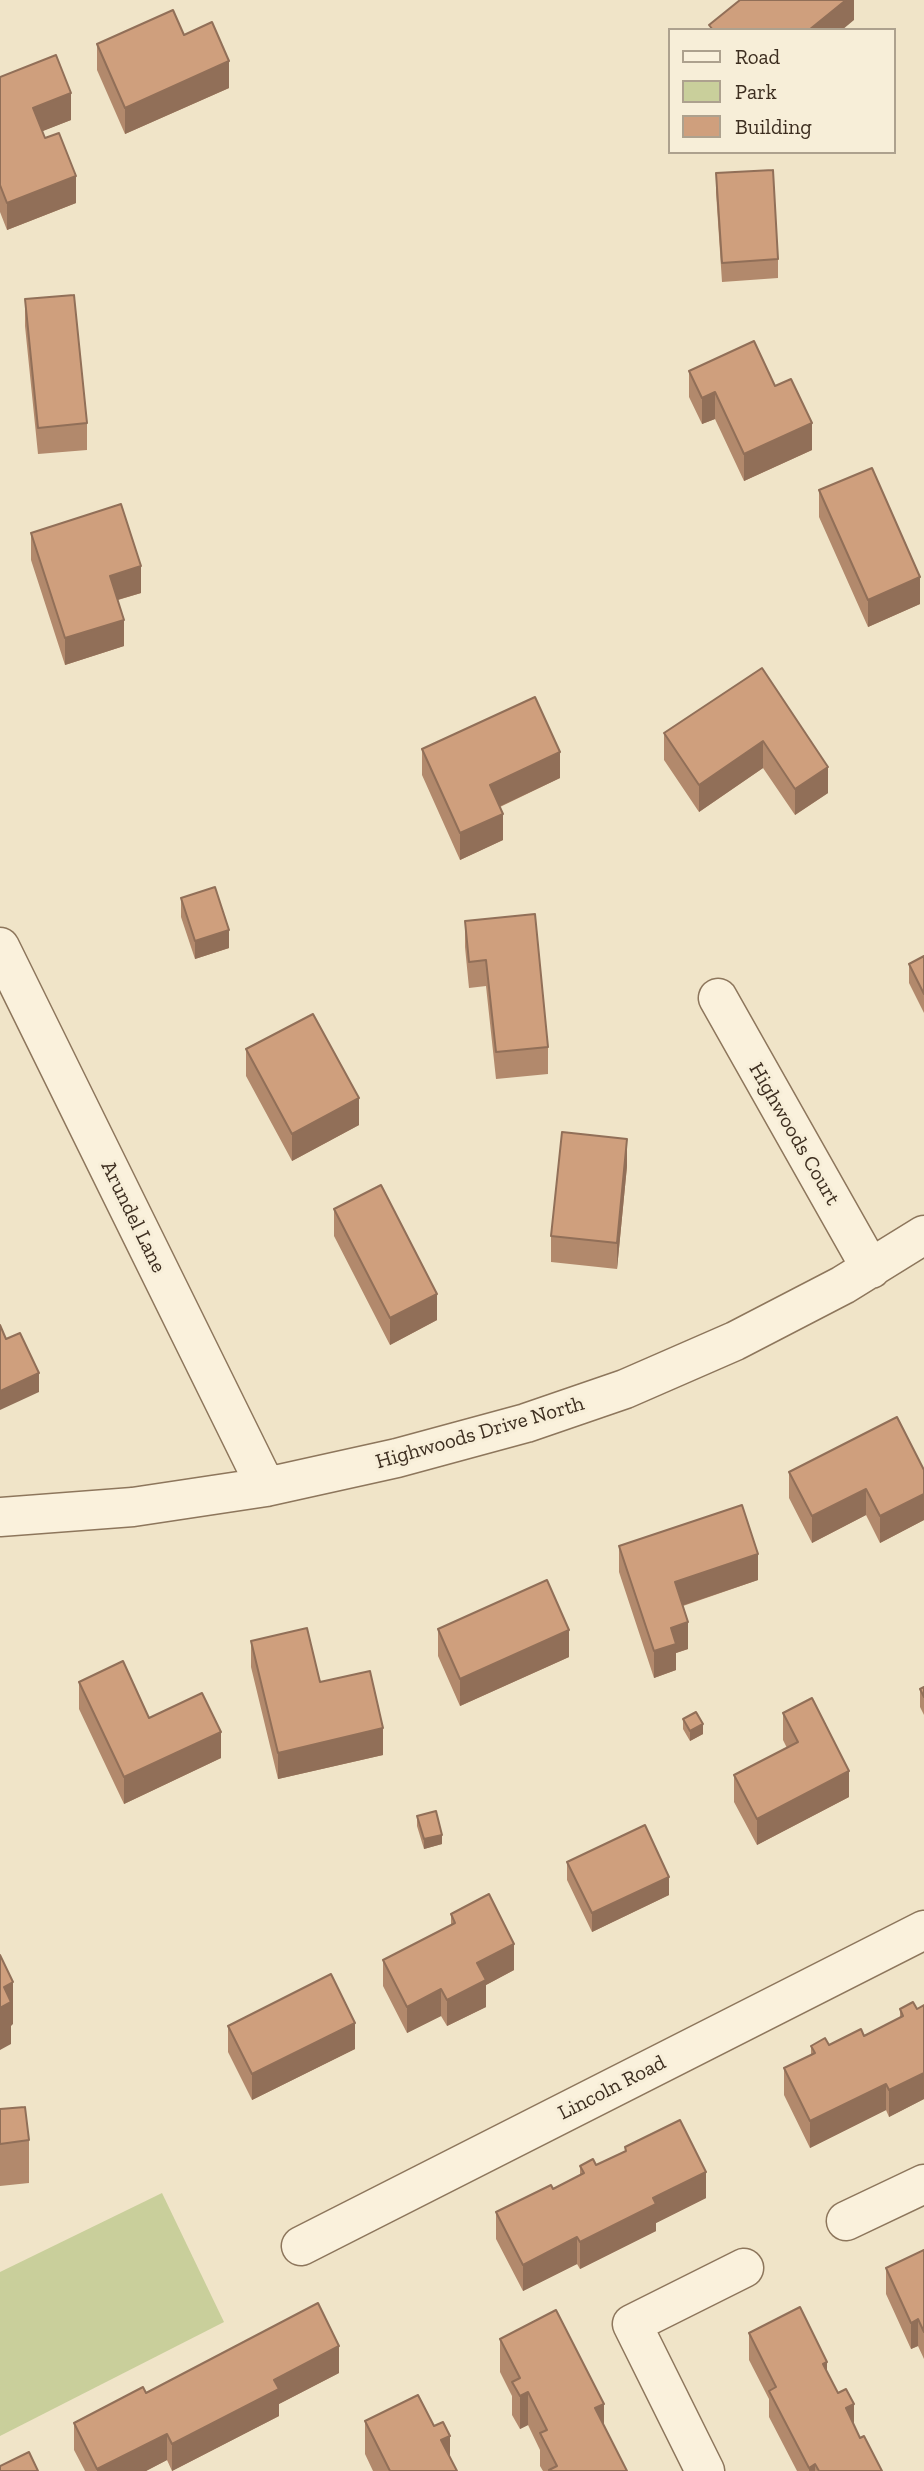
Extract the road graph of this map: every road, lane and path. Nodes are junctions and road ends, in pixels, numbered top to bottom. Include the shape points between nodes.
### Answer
1 (0, 947) edge
2 (718, 999) dead end
3 (924, 1235) edge
4 (871, 1269) junction
5 (266, 1487) junction
6 (0, 1517) edge
7 (924, 1930) edge
8 (924, 2184) edge
9 (846, 2221) dead end
10 (301, 2246) dead end
11 (744, 2268) dead end
12 (705, 2471) edge

1 - 5 street, Arundel Lane
2 - 4 street, Highwoods Court
3 - 4 street, Highwoods Drive North
4 - 5 street, Highwoods Drive North via 736,1341 592,1401 397,1458
5 - 6 street, Highwoods Drive North via 133,1507
7 - 10 street, Lincoln Road
8 - 9 street
11 - 12 street via 632,2324

